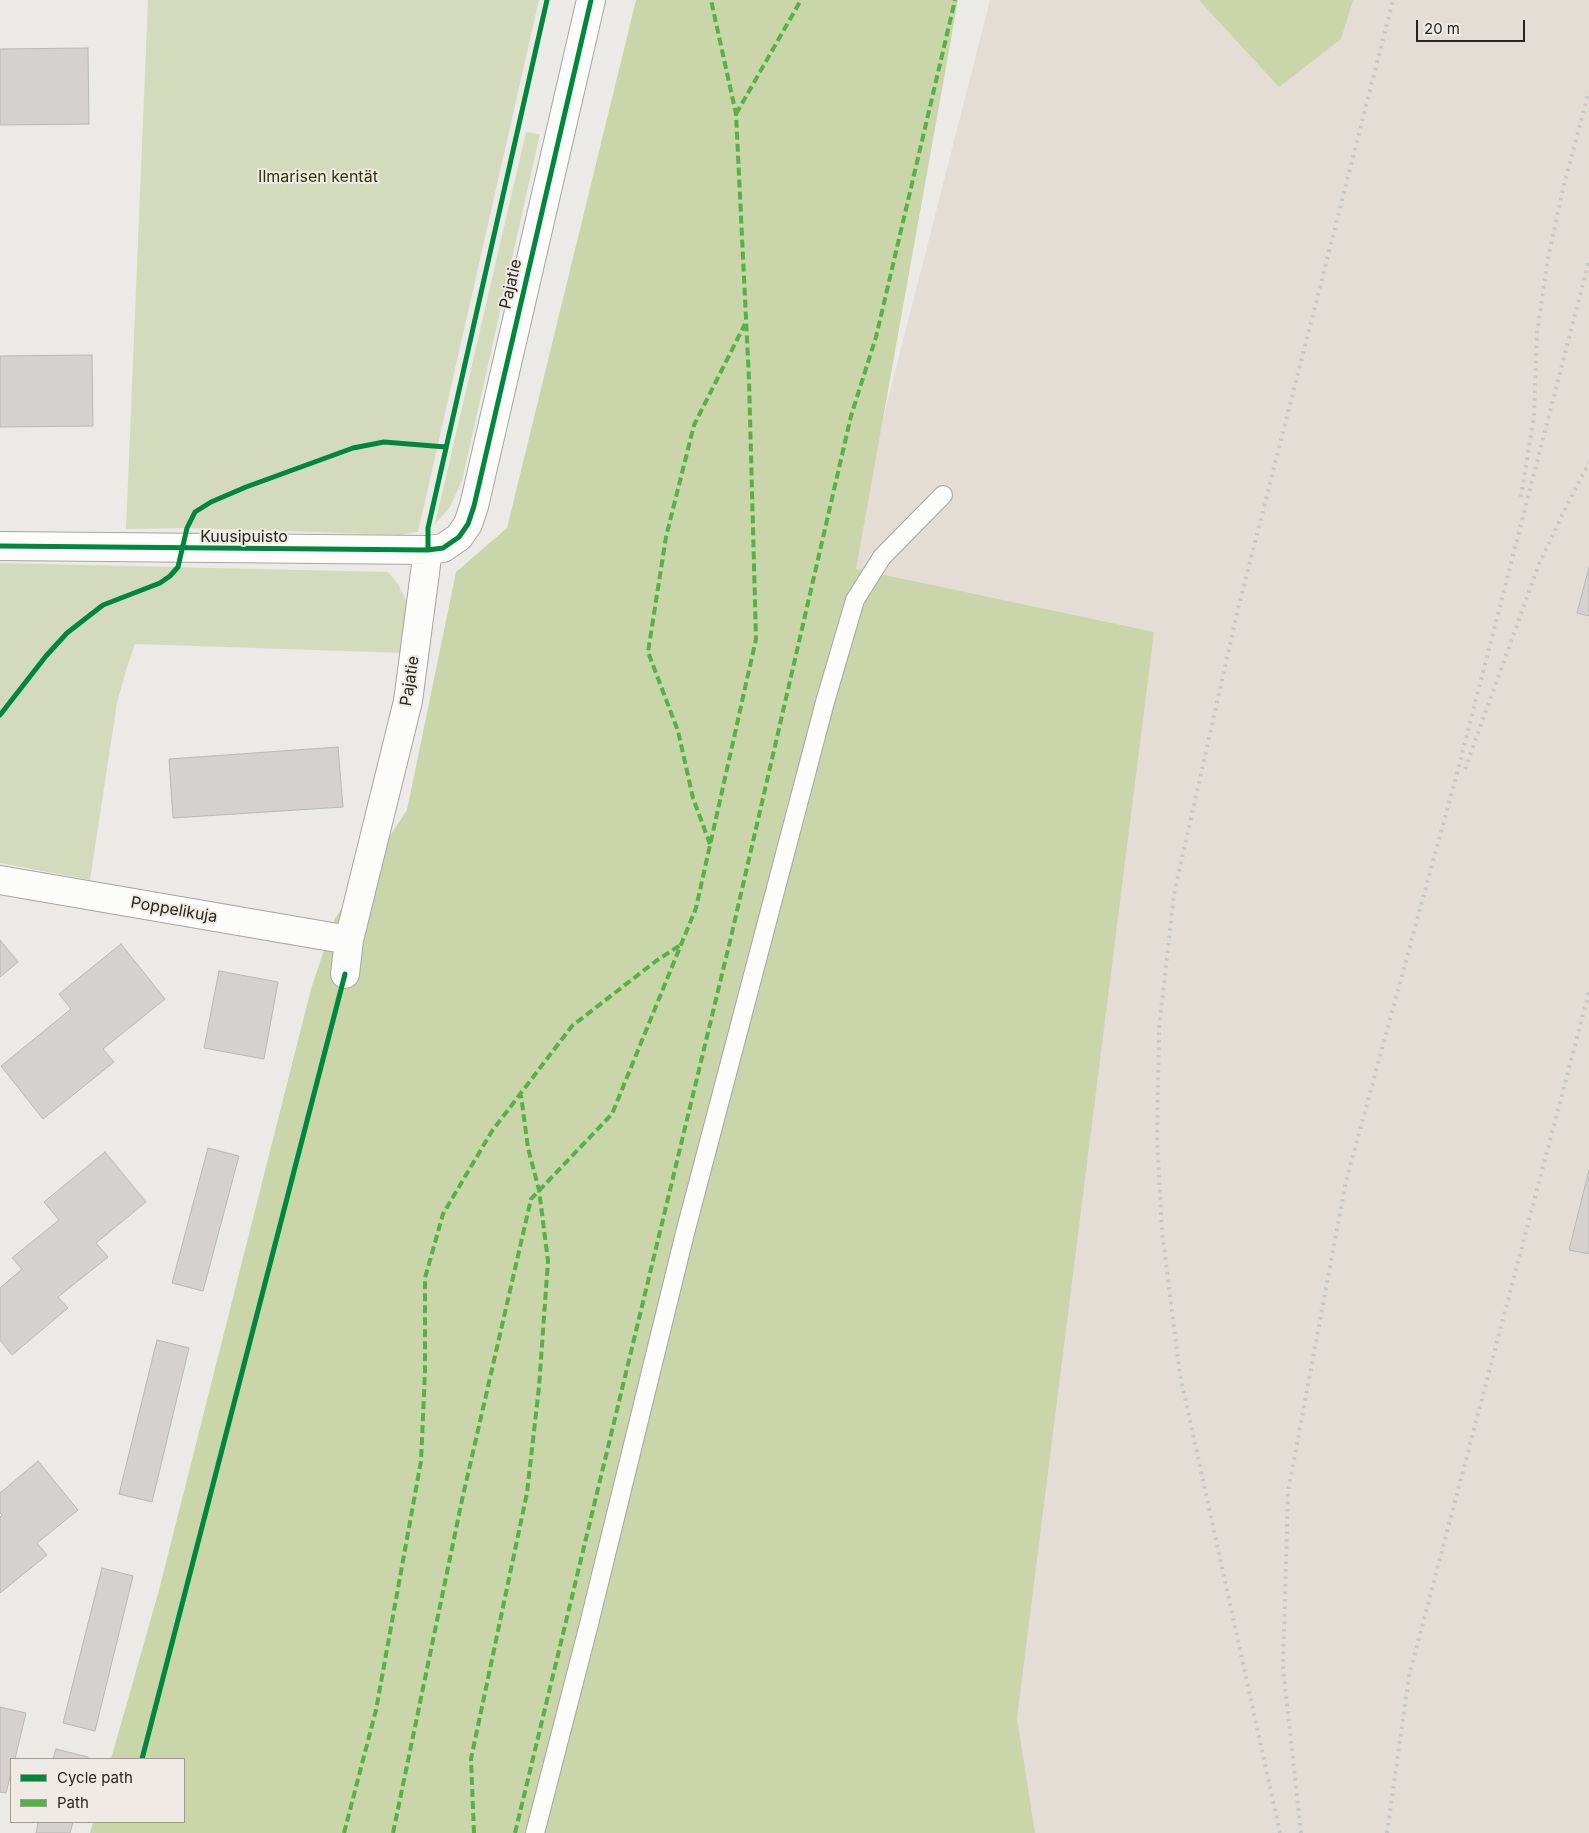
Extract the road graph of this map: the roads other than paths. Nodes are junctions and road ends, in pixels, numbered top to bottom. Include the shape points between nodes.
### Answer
1 (590, 0) edge
2 (943, 494) dead end
3 (0, 546) edge
4 (428, 550) junction
5 (0, 880) edge
6 (349, 940) junction
7 (345, 974) dead end
8 (535, 1833) edge

1 - 4 street, Pajatie via 474,506 459,537 443,548
2 - 8 lane via 882,557 855,600 822,712 688,1223
3 - 4 street, Kuusipuisto
4 - 6 street, Pajatie via 408,701
5 - 6 street, Poppelikuja
6 - 7 street, Pajatie

